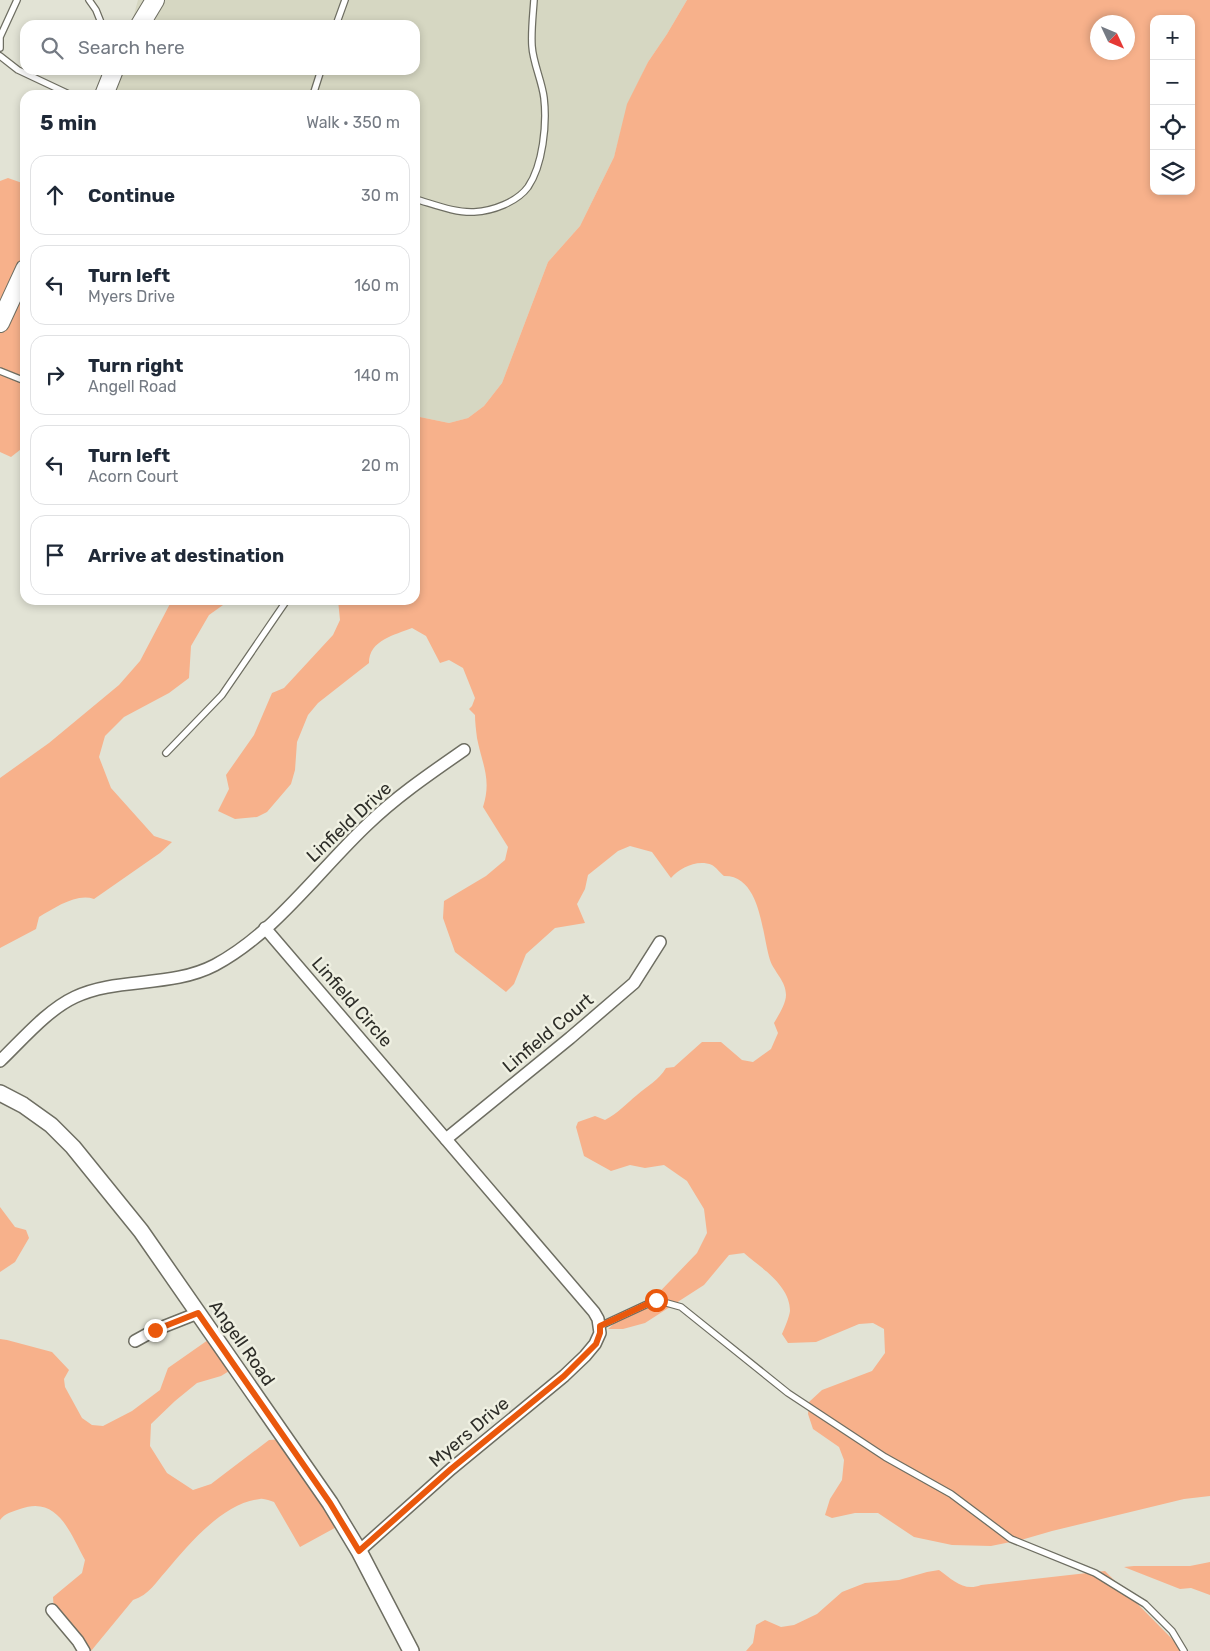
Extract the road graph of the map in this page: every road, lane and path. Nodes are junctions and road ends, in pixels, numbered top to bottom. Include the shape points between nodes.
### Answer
1 (17, 0) edge
2 (89, 0) edge
3 (140, 0) edge
4 (155, 0) edge
5 (344, 0) edge
6 (534, 0) edge
7 (100, 20) edge
8 (133, 20) edge
9 (143, 20) edge
10 (338, 20) edge
11 (0, 48) edge
12 (0, 56) edge
13 (20, 71) edge
14 (29, 75) edge
15 (112, 75) edge
16 (319, 75) edge
17 (60, 90) edge
18 (106, 90) edge
19 (315, 90) edge
20 (420, 199) edge
21 (20, 279) edge
22 (0, 323) edge
23 (0, 372) edge
24 (20, 379) edge
25 (284, 605) edge
26 (464, 750) dead end
27 (166, 753) dead end
28 (265, 928) junction
29 (660, 942) dead end
30 (0, 1061) edge
31 (0, 1093) edge
32 (446, 1139) junction
33 (198, 1313) junction
34 (599, 1332) junction
35 (135, 1341) dead end
36 (359, 1551) junction
37 (52, 1610) dead end
38 (84, 1651) edge
39 (411, 1651) edge
40 (1184, 1651) edge

1 - 11 lane via 0,37
2 - 7 lane
3 - 8 main road
4 - 9 main road
5 - 10 lane
6 - 20 lane via 532,47 544,99 544,133 534,176 518,197 491,209 458,210
12 - 13 lane
14 - 17 lane
15 - 18 main road
16 - 19 lane
21 - 22 main road
23 - 24 lane
25 - 27 lane via 222,695
26 - 28 street, Linfield Drive via 368,823
28 - 30 street via 214,965 190,975 103,988 74,997 57,1007
28 - 32 street, Linfield Circle
29 - 32 street, Linfield Court via 634,983
31 - 33 street, Angell Road via 51,1124 73,1147 141,1231
32 - 34 street, Linfield Circle via 594,1312
33 - 35 street
33 - 36 street, Angell Road via 330,1503
34 - 36 street, Myers Drive via 596,1344 564,1376 451,1469
34 - 40 lane via 656,1300 681,1307 788,1393 885,1457 952,1494 1011,1538 1095,1574 1145,1604 1172,1631
36 - 39 street, Angell Road
37 - 38 street

